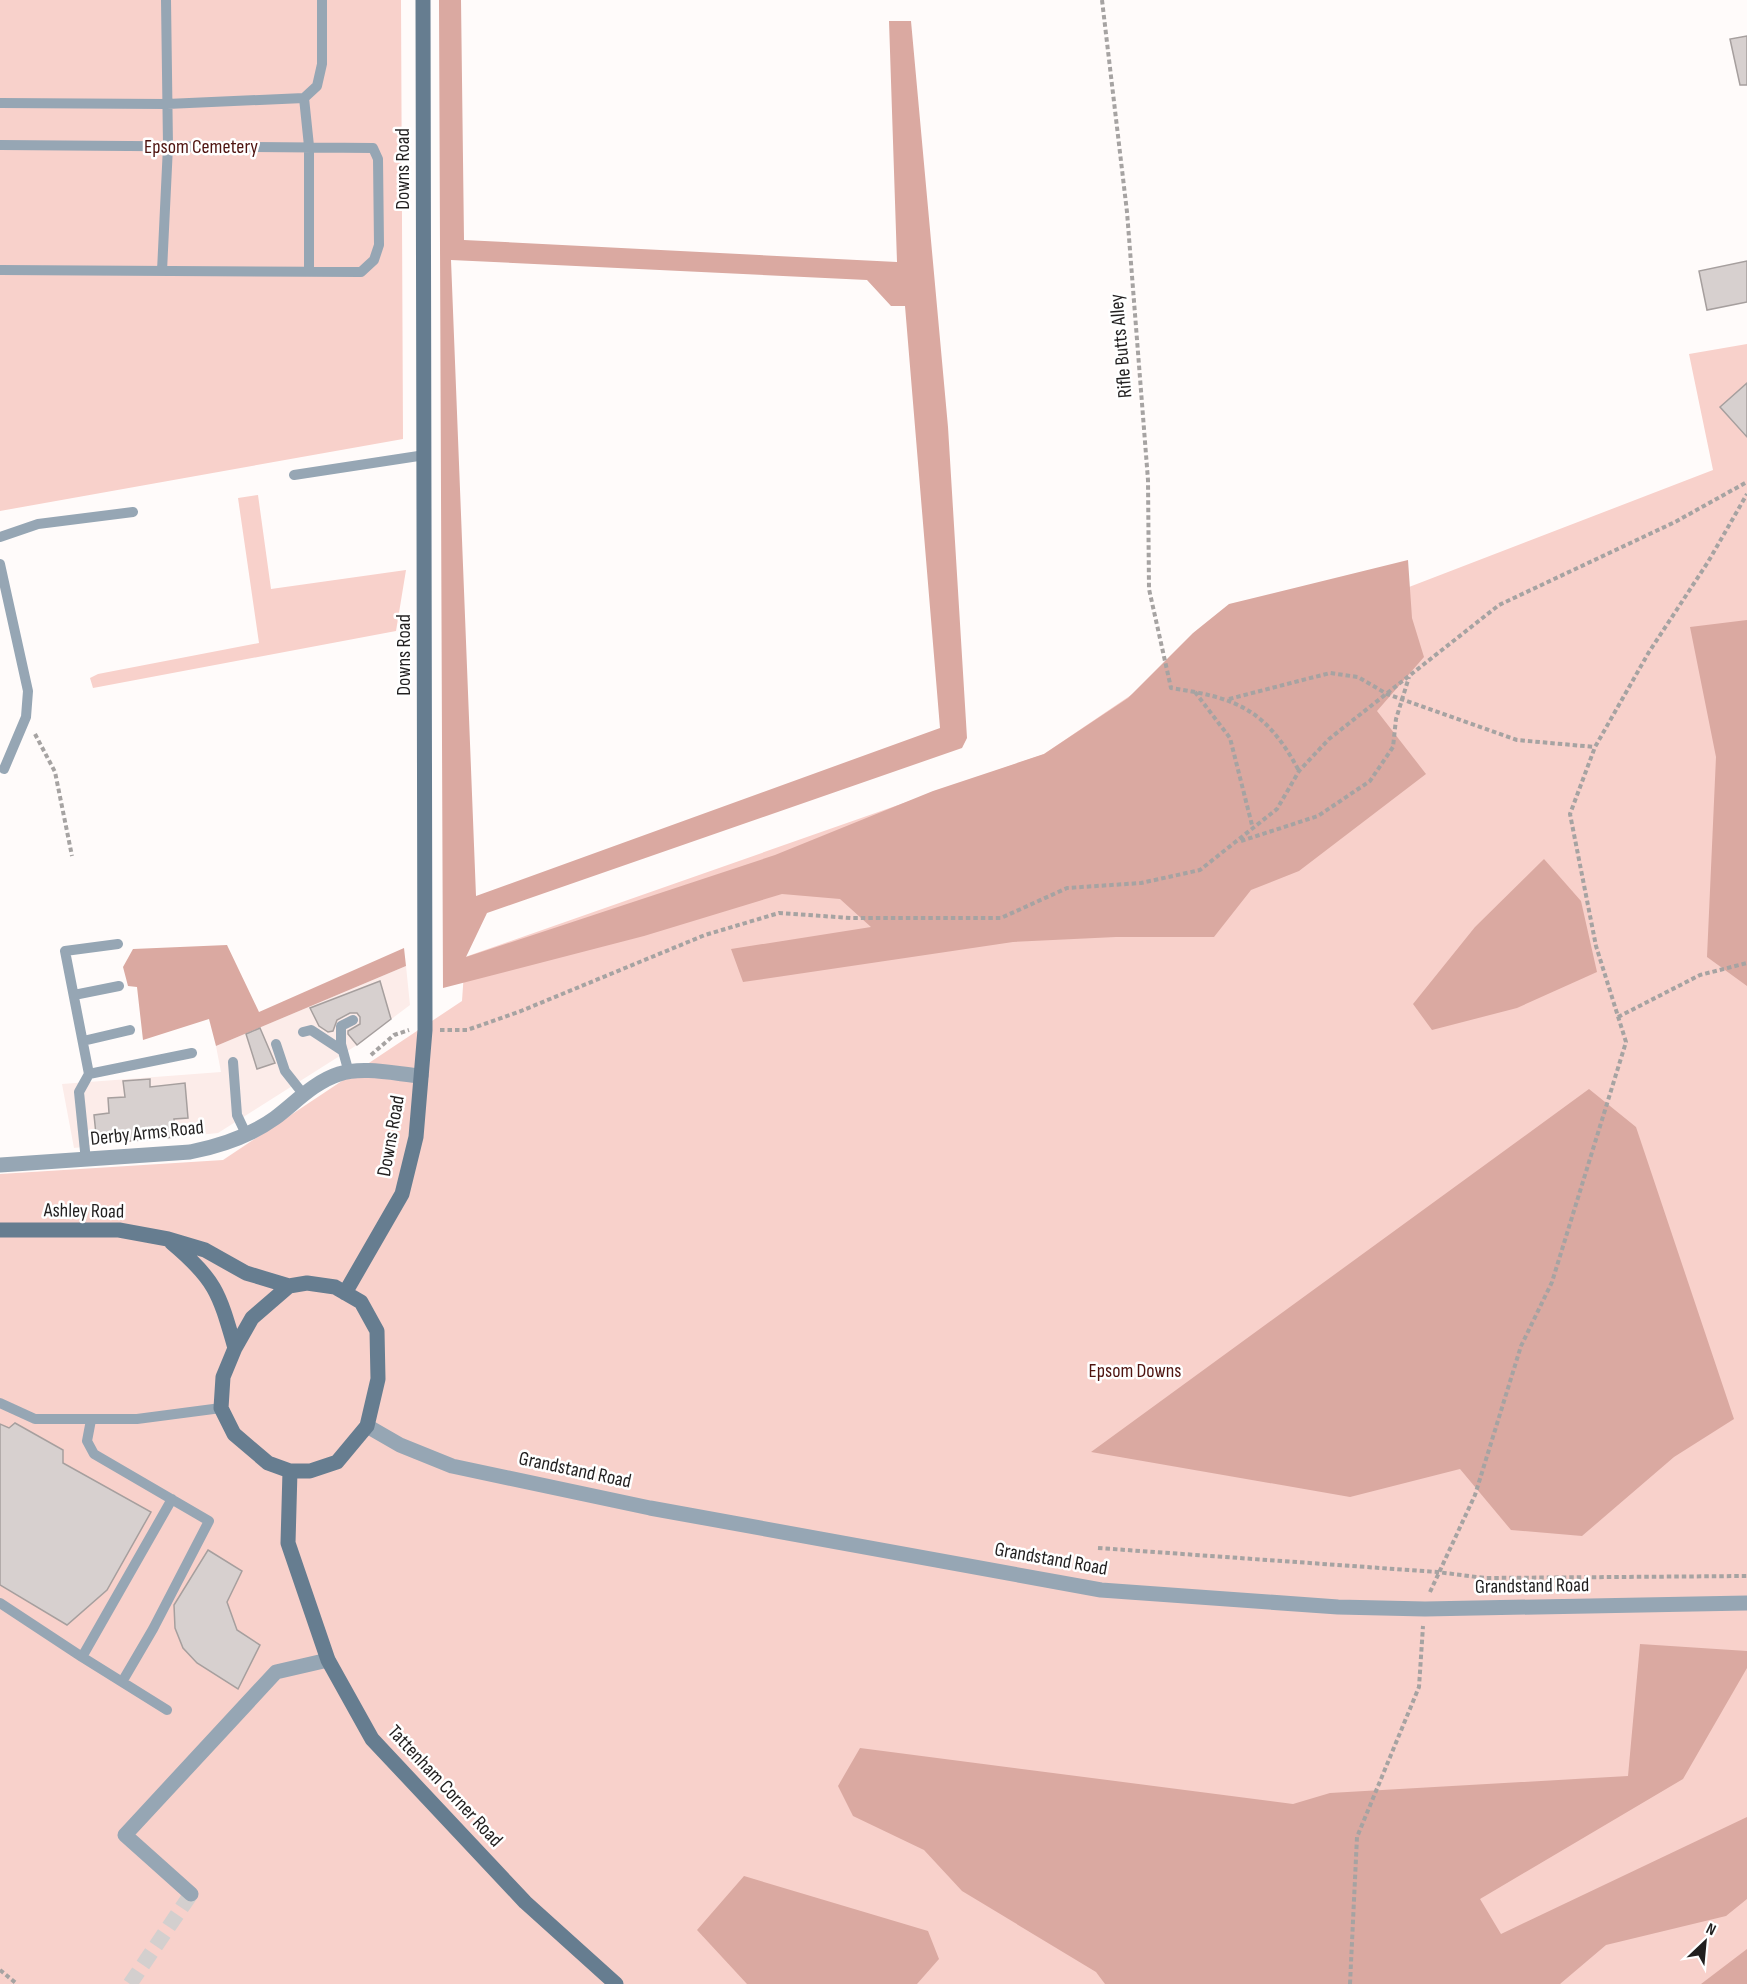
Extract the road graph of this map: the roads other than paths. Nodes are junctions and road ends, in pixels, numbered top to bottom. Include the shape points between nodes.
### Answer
1 (166, 0) edge
2 (322, 0) edge
3 (423, 0) edge
4 (304, 98) junction
5 (0, 104) edge
6 (167, 104) junction
7 (0, 145) edge
8 (168, 146) junction
9 (309, 146) junction
10 (0, 270) edge
11 (162, 271) junction
12 (309, 272) junction
13 (425, 455) junction
14 (294, 475) dead end
15 (133, 512) dead end
16 (0, 537) edge
17 (0, 564) edge
18 (4, 769) dead end
19 (118, 944) dead end
20 (119, 986) dead end
21 (74, 995) junction
22 (353, 1020) dead end
23 (130, 1030) dead end
24 (303, 1032) dead end
25 (84, 1041) junction
26 (276, 1044) dead end
27 (343, 1051) junction
28 (192, 1053) dead end
29 (233, 1062) dead end
30 (356, 1072) junction
31 (89, 1074) junction
32 (421, 1076) junction
33 (304, 1095) junction
34 (246, 1134) junction
35 (86, 1161) junction
36 (0, 1166) edge
37 (0, 1230) edge
38 (168, 1239) junction
39 (289, 1286) junction
40 (345, 1293) junction
41 (235, 1347) junction
42 (0, 1403) edge
43 (221, 1408) junction
44 (91, 1420) junction
45 (367, 1426) junction
46 (290, 1471) junction
47 (172, 1499) junction
48 (0, 1603) edge
49 (1747, 1603) edge
50 (82, 1657) junction
51 (328, 1660) junction
52 (122, 1682) junction
53 (167, 1710) dead end
54 (191, 1894) dead end
55 (616, 1984) edge

1 - 6 lane
2 - 4 lane via 322,64 317,86
3 - 13 main road, Downs Road
4 - 6 lane
4 - 9 lane
5 - 6 lane
6 - 8 lane
7 - 8 lane
8 - 9 lane
8 - 11 lane
9 - 12 lane
9 - 12 lane via 373,148 378,159 379,245 374,260 361,272
10 - 11 lane
11 - 12 lane
13 - 14 lane
13 - 32 main road, Downs Road via 425,1030
15 - 16 lane via 39,524
17 - 18 lane via 28,691 26,717
19 - 21 lane via 65,951
20 - 21 lane
21 - 25 lane
22 - 27 lane via 341,1026
23 - 25 lane
24 - 27 lane via 311,1030
25 - 31 lane
26 - 33 lane via 285,1071
27 - 30 lane
28 - 31 lane
29 - 34 lane via 237,1115
30 - 32 street, Derby Arms Road
30 - 33 street, Derby Arms Road via 339,1074
31 - 35 lane via 79,1092
32 - 40 main road, Downs Road via 416,1137 402,1194
33 - 34 street, Derby Arms Road
34 - 35 street, Derby Arms Road via 219,1146 190,1152
35 - 36 street, Derby Arms Road
37 - 38 main road, Ashley Road via 119,1230
38 - 39 main road, Ashley Road via 205,1250 246,1273
38 - 41 main road, Ashley Road via 200,1266 220,1296
39 - 40 main road via 307,1282
39 - 41 main road via 252,1318
40 - 45 main road via 361,1302 376,1331 378,1379
41 - 43 main road via 223,1377
42 - 44 lane via 35,1419
43 - 44 lane via 137,1419
43 - 46 main road via 234,1434 268,1463
44 - 47 lane via 87,1442 94,1454
45 - 46 main road via 337,1462 310,1471
45 - 49 street, Grandstand Road via 400,1445 453,1466 650,1508 1101,1590 1338,1607 1425,1609
46 - 51 main road, Tattenham Corner Road via 288,1543
47 - 50 lane
47 - 52 lane via 209,1521
48 - 50 lane
50 - 52 lane
51 - 54 street via 276,1672 125,1835
51 - 55 main road, Tattenham Corner Road via 372,1739 525,1902
52 - 53 lane

